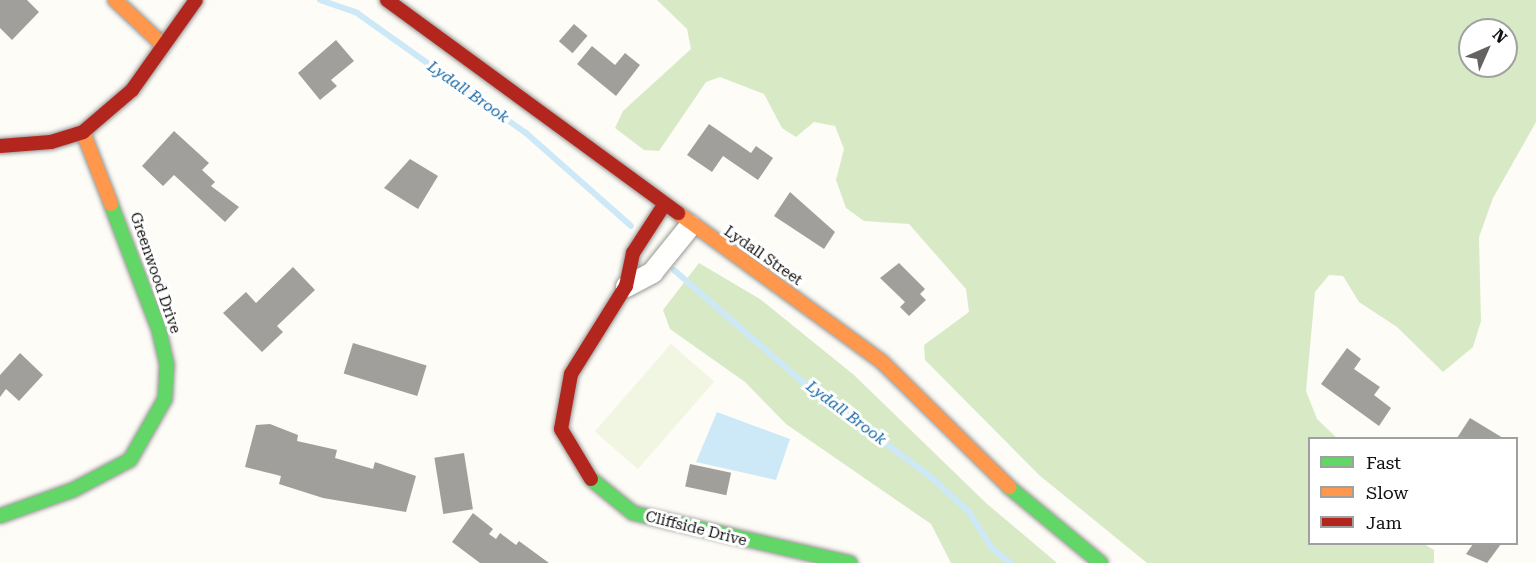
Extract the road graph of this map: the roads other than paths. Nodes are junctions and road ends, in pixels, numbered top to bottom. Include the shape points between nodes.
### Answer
1 (115, 0) edge
2 (196, 0) edge
3 (387, 0) edge
4 (163, 45) junction
5 (83, 132) junction
6 (0, 146) edge
7 (663, 205) junction
8 (690, 225) junction
9 (626, 286) junction
10 (0, 516) edge
11 (850, 563) edge
12 (1101, 563) edge

1 - 4 street
2 - 4 street
3 - 7 street, Lydall Street
4 - 5 street via 132,90
5 - 6 street via 51,142
5 - 10 street, Greenwood Drive via 159,330 167,365 165,399 130,460 73,490
7 - 8 street, Lydall Street
7 - 9 street, Cliffside Drive via 633,253
8 - 9 street, Cliffside Drive via 652,272
8 - 12 street, Lydall Street via 881,362 1012,490
9 - 11 street, Cliffside Drive via 571,374 561,429 567,447 595,484 633,513

